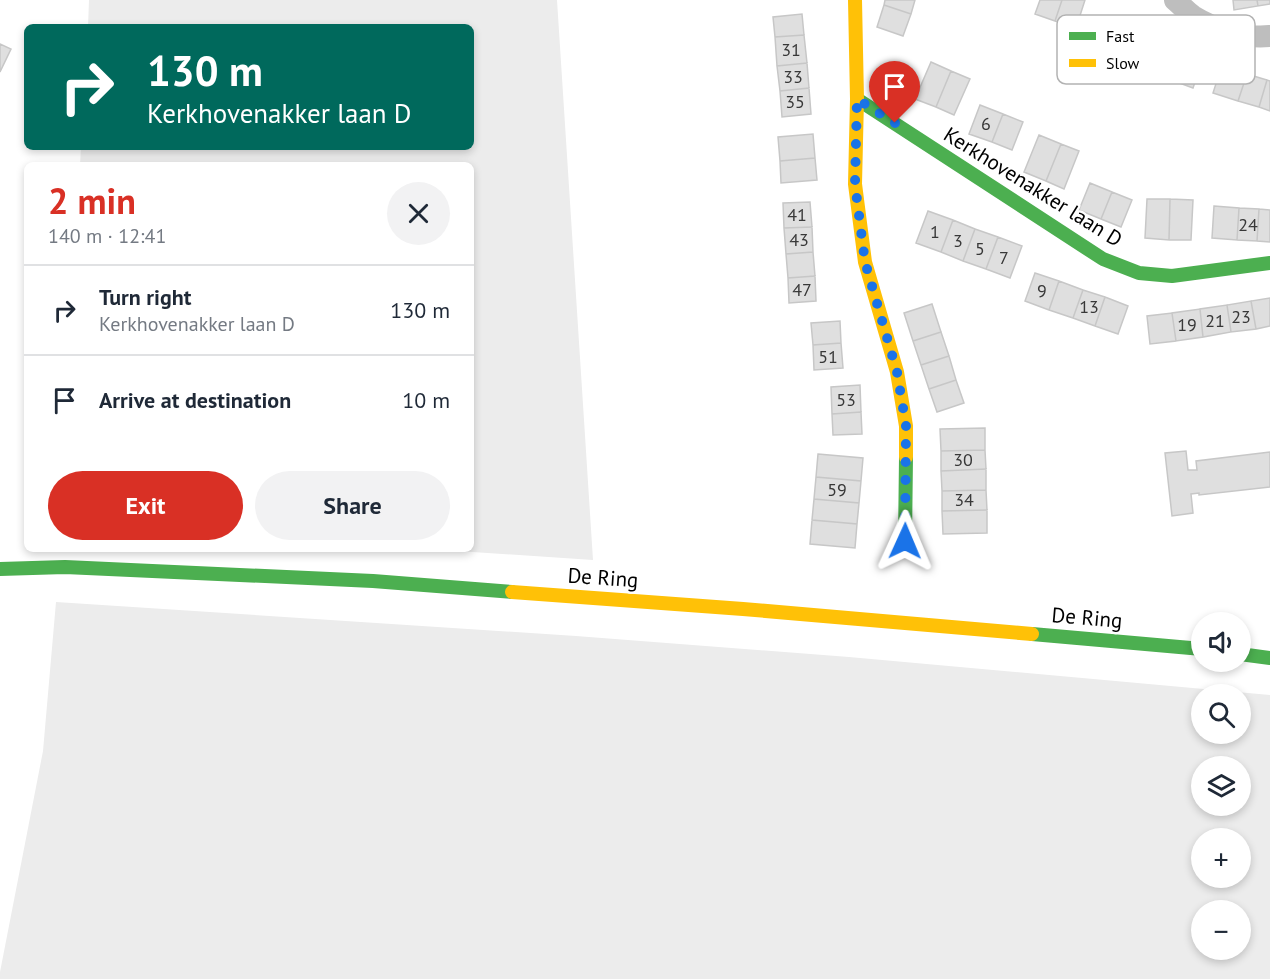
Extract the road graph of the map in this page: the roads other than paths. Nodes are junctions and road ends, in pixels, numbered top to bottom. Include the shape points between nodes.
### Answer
1 (855, 0) edge
2 (1175, 0) edge
3 (1192, 15) edge
4 (1270, 36) edge
5 (1255, 37) edge
6 (857, 99) junction
7 (1270, 263) edge
8 (905, 541) dead end
9 (10, 554) dead end
10 (65, 567) junction
11 (0, 568) edge
12 (1270, 646) edge
13 (1191, 648) edge
14 (1251, 650) edge
15 (1251, 654) edge
16 (1270, 658) edge

1 - 6 main road
2 - 3 street
4 - 5 street
6 - 7 main road, Kerkhovenakker laan D via 1112,263 1139,273 1172,276
6 - 8 main road via 855,184 865,262 897,372 906,426
9 - 10 main road
10 - 11 main road, De Ring
10 - 13 main road, De Ring via 373,581
12 - 14 main road
15 - 16 main road

